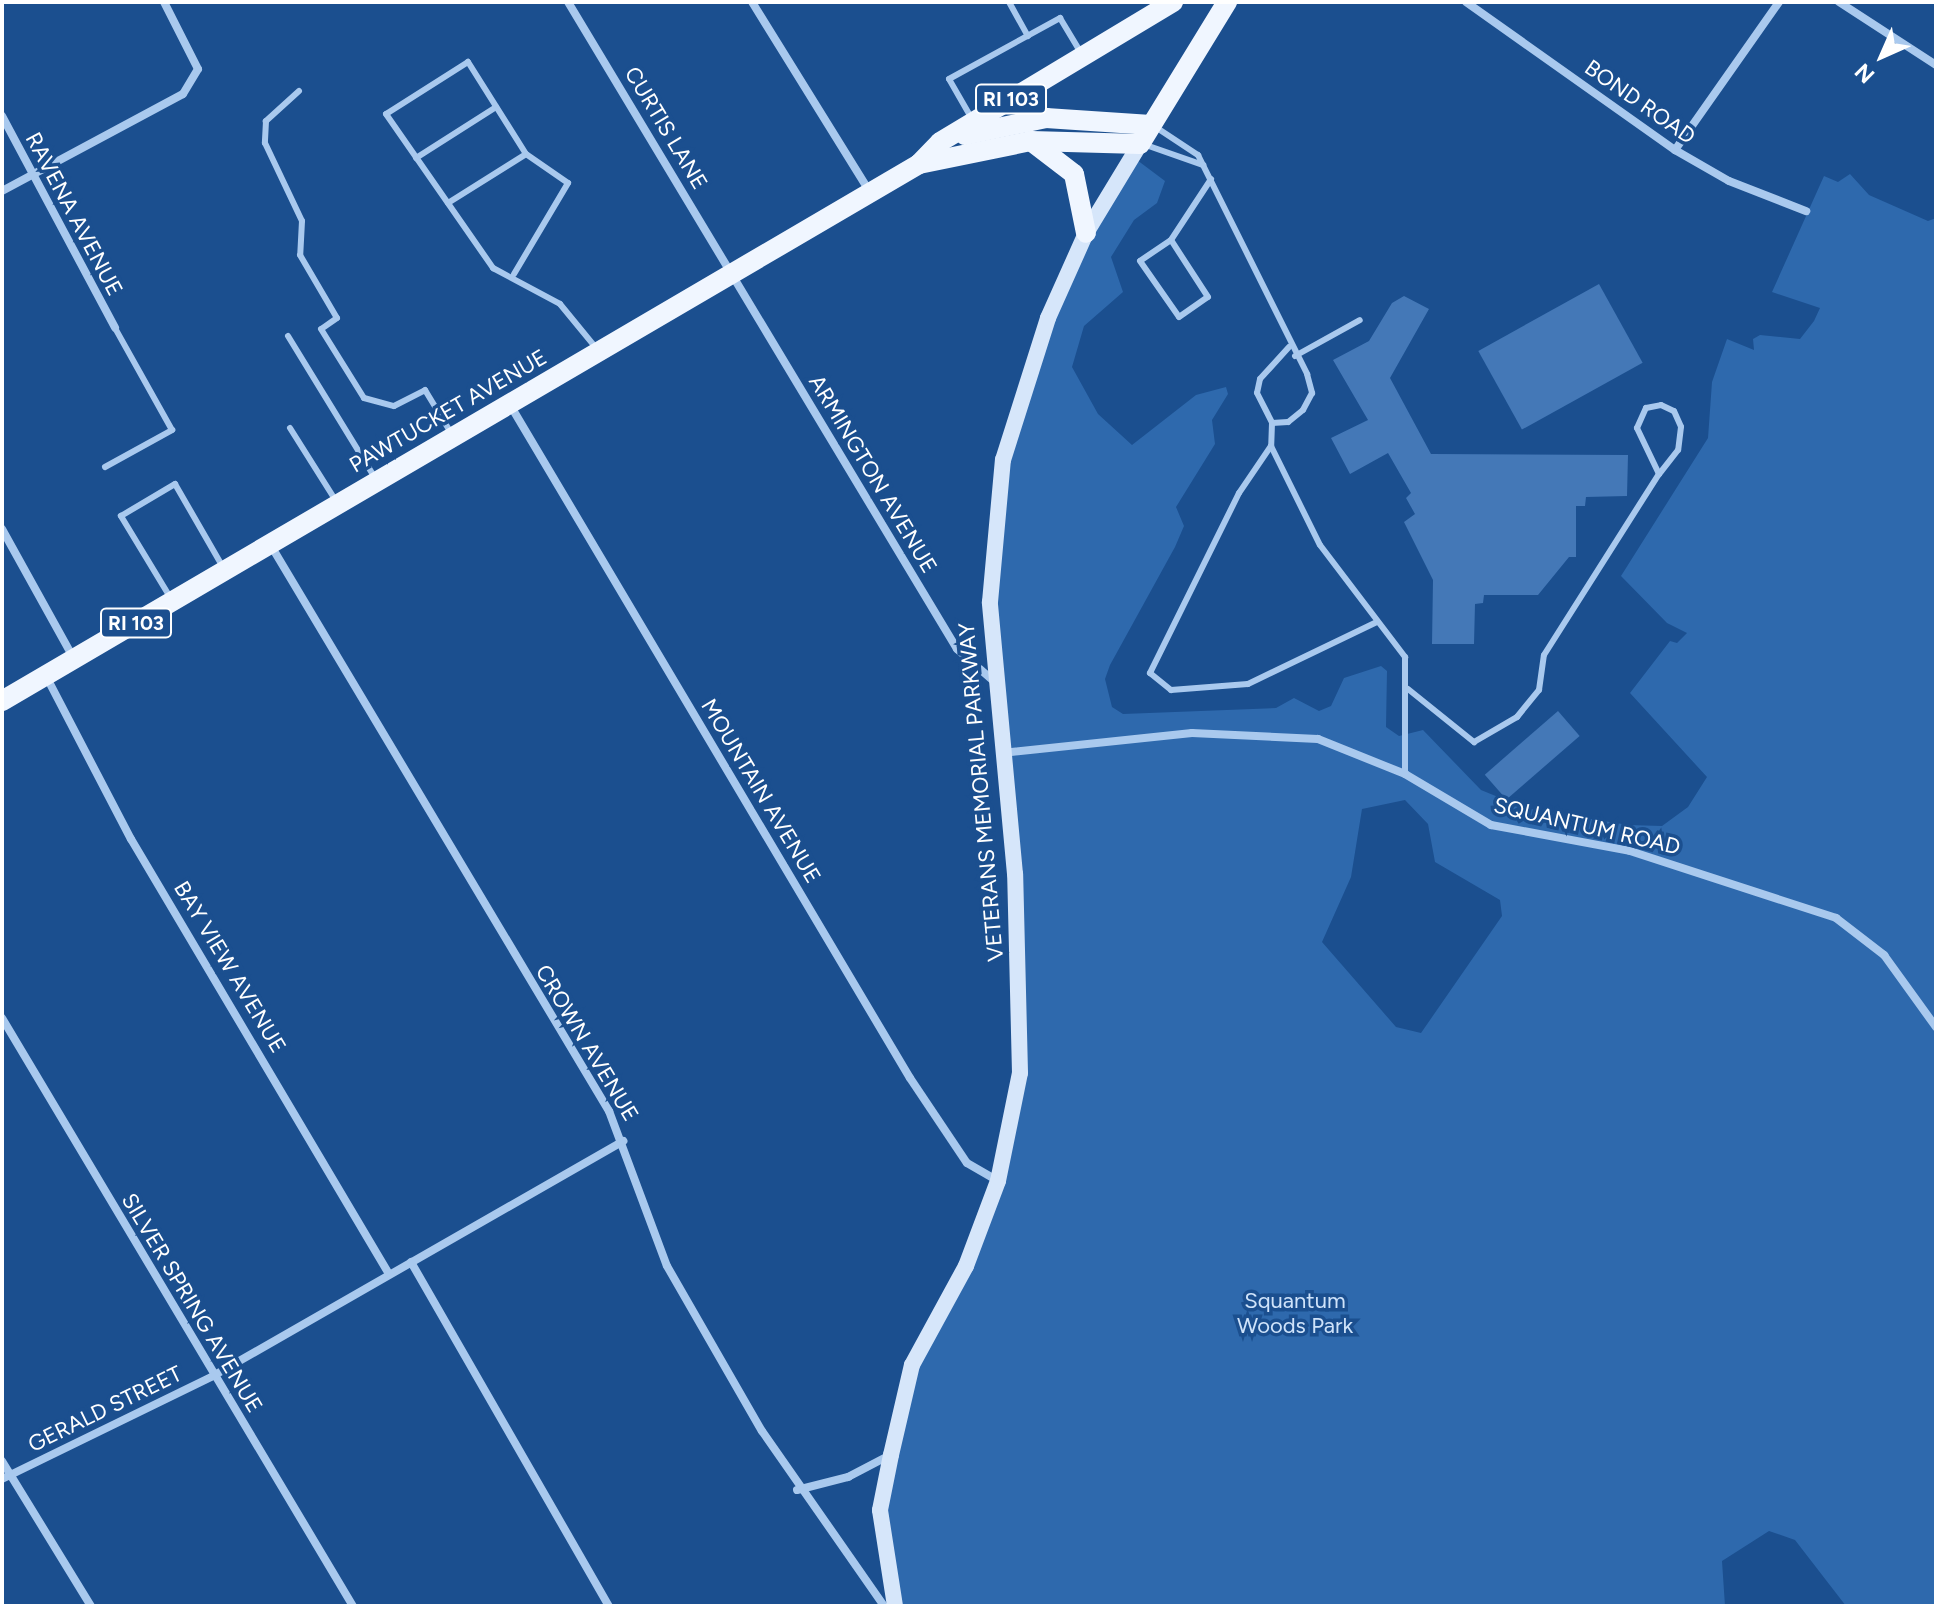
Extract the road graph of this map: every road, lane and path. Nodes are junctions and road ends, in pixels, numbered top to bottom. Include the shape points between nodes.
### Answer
1 (164, 2) edge
2 (568, 2) edge
3 (752, 2) edge
4 (1009, 2) edge
5 (1173, 2) edge
6 (1227, 2) edge
7 (1466, 2) edge
8 (1779, 2) edge
9 (1839, 2) edge
10 (1028, 36) junction
11 (1083, 57) junction
12 (1936, 65) edge
13 (299, 91) dead end
14 (496, 107) junction
15 (2, 116) edge
16 (973, 122) junction
17 (1151, 125) junction
18 (1031, 141) junction
19 (940, 142) junction
20 (1140, 144) junction
21 (1675, 150) junction
22 (526, 154) junction
23 (416, 158) junction
24 (919, 164) junction
25 (1203, 165) junction
26 (30, 176) junction
27 (1211, 179) junction
28 (2, 191) edge
29 (869, 191) junction
30 (448, 203) junction
31 (1806, 211) dead end
32 (1086, 233) junction
33 (1171, 240) junction
34 (514, 274) junction
35 (731, 274) junction
36 (1360, 320) dead end
37 (115, 328) joint
38 (288, 336) dead end
39 (1289, 347) junction
40 (599, 352) junction
41 (1295, 356) junction
42 (509, 403) junction
43 (1272, 423) junction
44 (290, 428) dead end
45 (453, 436) junction
46 (1271, 446) junction
47 (105, 467) dead end
48 (1659, 474) junction
49 (377, 481) junction
50 (338, 504) junction
51 (2, 529) edge
52 (269, 543) junction
53 (225, 570) junction
54 (173, 601) junction
55 (1377, 622) junction
56 (75, 659) junction
57 (45, 676) junction
58 (996, 683) junction
59 (1408, 689) junction
60 (2, 701) edge
61 (1001, 753) junction
62 (1405, 774) junction
63 (2, 1018) edge
64 (1936, 1027) edge
65 (624, 1141) junction
66 (998, 1181) junction
67 (411, 1262) junction
68 (389, 1274) junction
69 (213, 1376) junction
70 (891, 1455) junction
71 (2, 1461) edge
72 (6, 1477) edge
73 (797, 1490) junction
74 (91, 1606) edge
75 (353, 1606) edge
76 (609, 1606) edge
77 (884, 1606) edge
78 (895, 1606) edge

1 - 26 street via 198,69 183,94
2 - 35 street, CURTIS LANE
3 - 29 street
4 - 10 lane
5 - 11 main road, PAWTUCKET AVENUE / RI 103
6 - 17 main road, VETERANS MEMORIAL PARKWAY
7 - 21 street, BOND ROAD
8 - 21 street
9 - 12 street
10 - 11 lane via 1060,18
10 - 16 lane via 949,79
11 - 16 main road, PAWTUCKET AVENUE / RI 103
13 - 45 lane via 266,121 265,143 302,221 300,255 337,318 321,329 364,398 394,406 425,390
14 - 22 lane
14 - 23 lane
14 - 23 lane via 468,62 386,114
15 - 26 street, RAVENA AVENUE
16 - 19 main road, PAWTUCKET AVENUE / RI 103
17 - 19 main road via 1046,118
17 - 20 main road, VETERANS MEMORIAL PARKWAY
17 - 25 lane via 1179,138
18 - 20 main road, PAWTUCKET AVENUE / RI 103
18 - 24 main road, PAWTUCKET AVENUE / RI 103
18 - 32 main road via 1074,174
19 - 24 main road, PAWTUCKET AVENUE / RI 103
20 - 25 lane
20 - 32 main road, VETERANS MEMORIAL PARKWAY
21 - 31 street, BOND ROAD via 1729,181
22 - 30 lane
22 - 34 lane via 568,183
23 - 30 lane
24 - 29 main road, PAWTUCKET AVENUE / RI 103
25 - 27 lane
26 - 28 street
26 - 37 street, RAVENA AVENUE
27 - 33 lane
27 - 39 lane
29 - 35 main road, PAWTUCKET AVENUE / RI 103
30 - 34 lane via 493,268
32 - 58 main road, VETERANS MEMORIAL PARKWAY via 1029,367 1003,460 991,545
33 - 33 lane via 1208,297 1179,317 1140,261
34 - 40 lane via 560,304
35 - 40 main road, PAWTUCKET AVENUE / RI 103
35 - 58 street, ARMINGTON AVENUE via 957,649
36 - 41 lane
37 - 47 lane via 172,430
38 - 49 lane
39 - 41 lane
39 - 43 lane via 1260,379 1257,393
40 - 42 main road, PAWTUCKET AVENUE / RI 103
41 - 43 lane via 1307,374 1310,400 1288,422
42 - 45 main road, PAWTUCKET AVENUE / RI 103
42 - 66 street, MOUNTAIN AVENUE via 910,1078 967,1163
43 - 46 lane
44 - 50 lane
45 - 49 main road, PAWTUCKET AVENUE / RI 103
46 - 55 lane via 1320,545
46 - 55 lane via 1239,493 1150,673 1171,690 1248,684
48 - 48 lane via 1637,428 1646,408 1661,405 1674,411 1681,427 1678,450
48 - 59 lane via 1544,655 1539,690 1517,717 1474,742
49 - 50 main road, PAWTUCKET AVENUE / RI 103
50 - 52 main road, PAWTUCKET AVENUE / RI 103
51 - 56 street
52 - 53 main road, PAWTUCKET AVENUE / RI 103
52 - 65 street, CROWN AVENUE
53 - 54 main road, PAWTUCKET AVENUE / RI 103
53 - 54 lane via 175,484 121,516
54 - 56 main road, PAWTUCKET AVENUE / RI 103
55 - 59 lane via 1405,657
56 - 57 main road, PAWTUCKET AVENUE / RI 103
57 - 60 main road, PAWTUCKET AVENUE / RI 103
57 - 68 street, BAY VIEW AVENUE via 131,839
58 - 61 main road, VETERANS MEMORIAL PARKWAY
59 - 62 lane
61 - 62 street, SQUANTUM ROAD via 1256,733 1318,739
61 - 66 main road, VETERANS MEMORIAL PARKWAY via 1015,874 1020,1073
62 - 64 street, SQUANTUM ROAD via 1491,825 1630,851 1836,918 1884,955
63 - 69 street, SILVER SPRING AVENUE
65 - 67 street
65 - 73 street, CROWN AVENUE via 667,1266
66 - 70 main road, VETERANS MEMORIAL PARKWAY via 966,1266 912,1365
67 - 68 street, GERALD STREET
67 - 76 street
68 - 69 street, GERALD STREET
69 - 72 street, GERALD STREET
69 - 75 street, SILVER SPRING AVENUE
70 - 73 street via 848,1477
70 - 78 main road, VETERANS MEMORIAL PARKWAY via 880,1510
71 - 72 street
72 - 74 street
73 - 77 street, CROWN AVENUE

